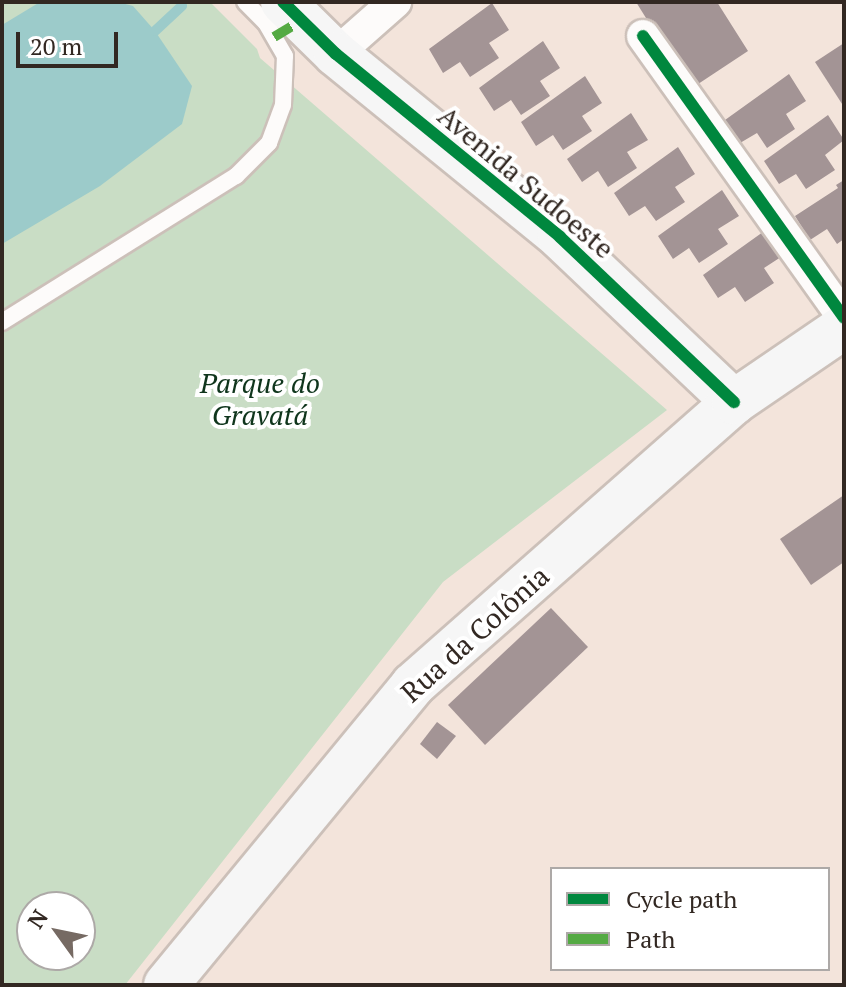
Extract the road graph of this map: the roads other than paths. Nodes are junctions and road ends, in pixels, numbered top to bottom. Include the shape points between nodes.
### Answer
1 (245, 2) edge
2 (283, 2) edge
3 (395, 2) edge
4 (643, 36) dead end
5 (336, 54) junction
6 (2, 322) edge
7 (842, 332) edge
8 (734, 402) junction
9 (166, 985) edge

1 - 6 lane via 265,22 285,56 283,105 269,143 236,176
2 - 5 main road, Avenida Sudoeste
3 - 5 street
4 - 7 street
5 - 8 main road, Avenida Sudoeste via 560,237
7 - 8 main road, Rua da Colônia
8 - 9 main road, Rua da Colônia via 413,685

